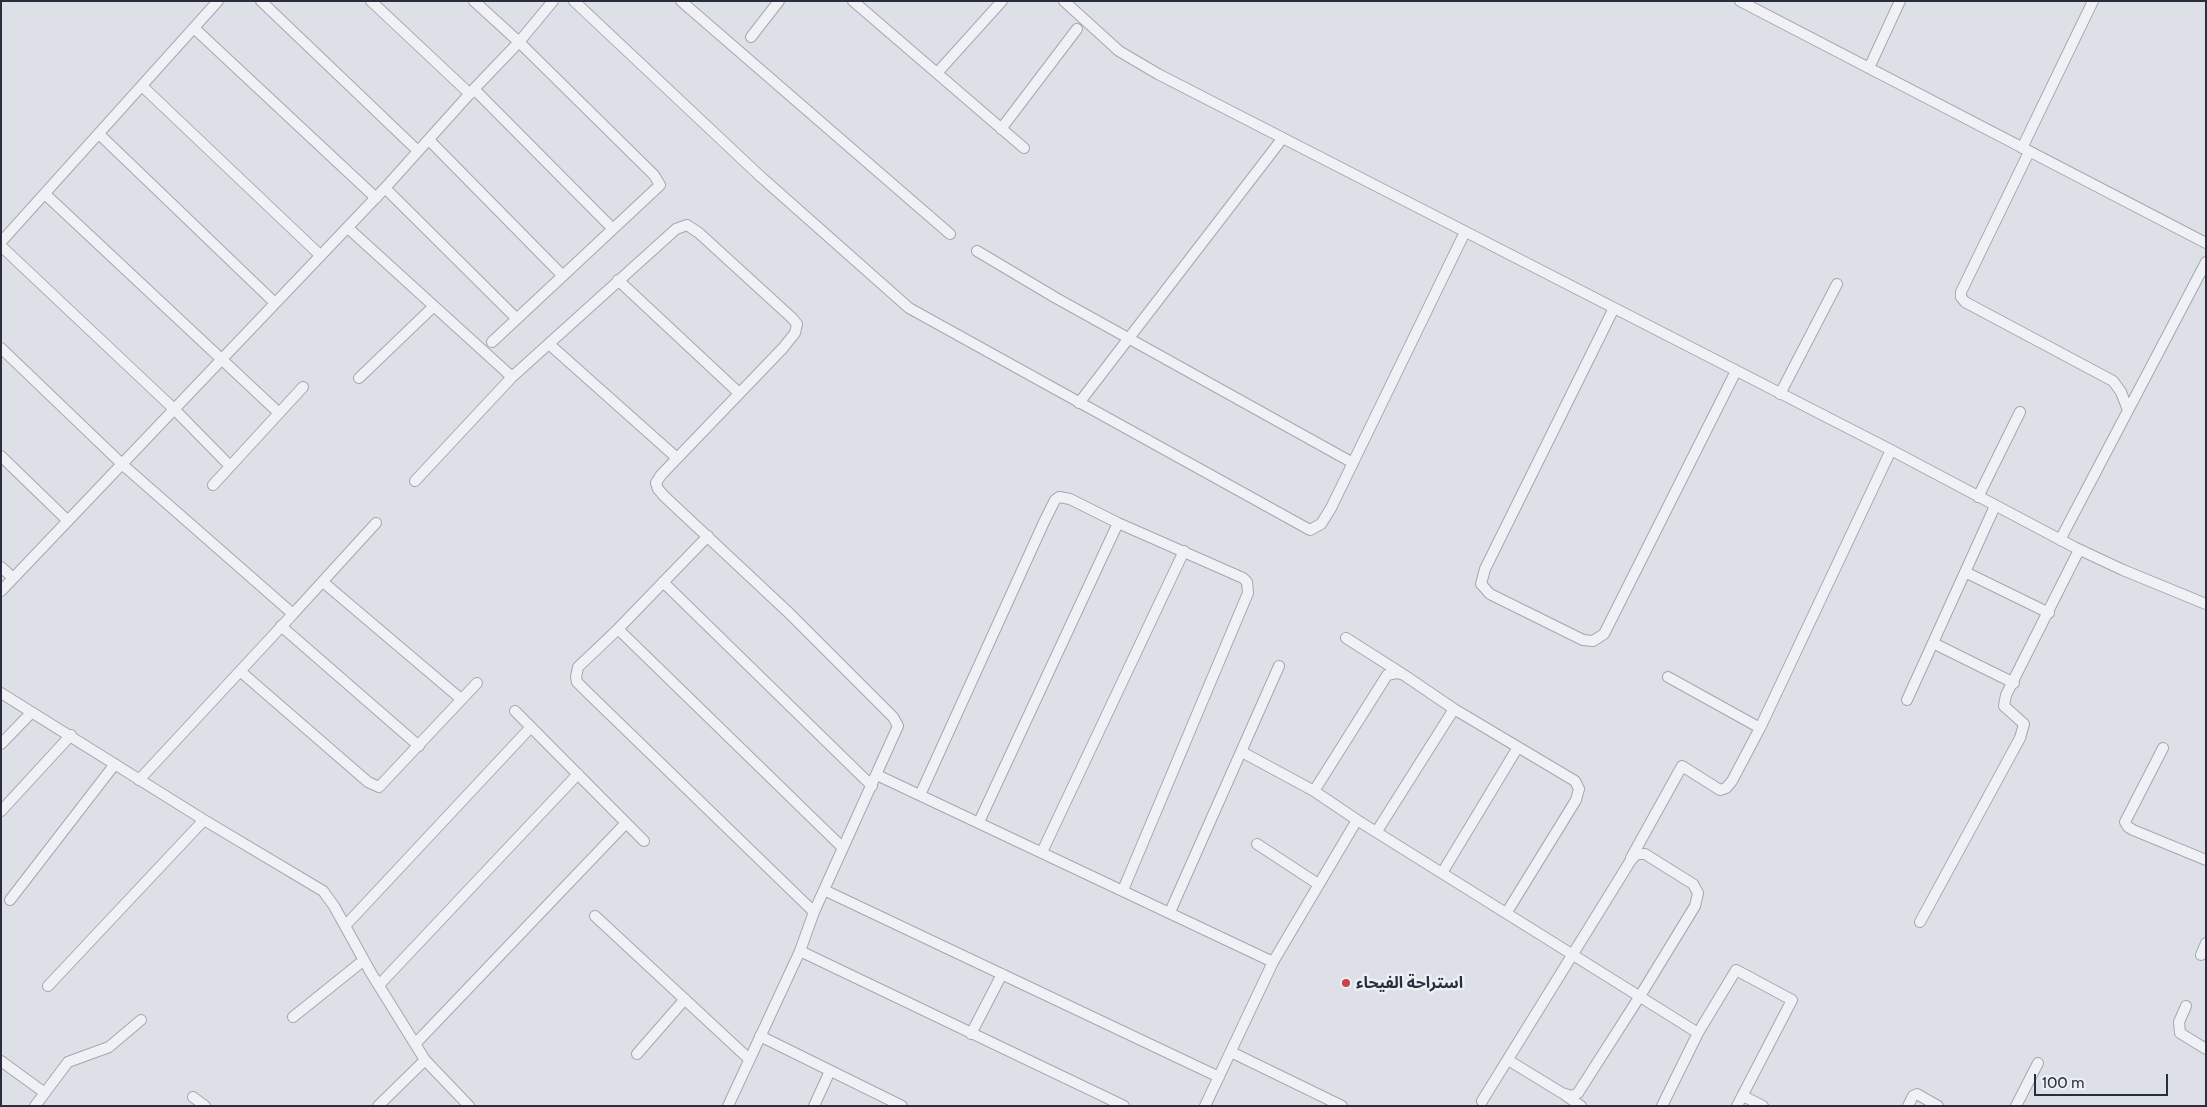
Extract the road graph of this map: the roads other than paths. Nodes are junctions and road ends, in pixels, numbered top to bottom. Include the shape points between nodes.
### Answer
1 (218, 1) edge
2 (261, 1) edge
3 (371, 1) edge
4 (474, 1) edge
5 (553, 1) edge
6 (574, 1) edge
7 (681, 1) edge
8 (780, 1) edge
9 (853, 1) edge
10 (1002, 1) edge
11 (1064, 1) edge
12 (1740, 1) edge
13 (1900, 1) edge
14 (2093, 1) edge
15 (194, 28) junction
16 (1077, 29) dead end
17 (751, 37) dead end
18 (519, 42) junction
19 (1869, 68) junction
20 (937, 73) junction
21 (142, 86) junction
22 (472, 91) junction
23 (1001, 128) junction
24 (99, 134) junction
25 (1282, 139) junction
26 (429, 140) junction
27 (1024, 148) dead end
28 (2026, 150) junction
29 (418, 152) junction
30 (385, 188) junction
31 (45, 194) junction
32 (376, 198) junction
33 (348, 228) junction
34 (613, 229) junction
35 (1466, 232) junction
36 (950, 234) dead end
37 (2206, 243) edge
38 (1, 244) edge
39 (977, 251) dead end
40 (320, 255) junction
41 (2206, 262) edge
42 (563, 276) junction
43 (618, 280) junction
44 (1837, 284) dead end
45 (275, 302) junction
46 (433, 307) junction
47 (1614, 308) junction
48 (517, 319) junction
49 (1130, 338) junction
50 (492, 342) dead end
51 (549, 344) junction
52 (1, 348) edge
53 (223, 359) junction
54 (1736, 371) junction
55 (359, 378) dead end
56 (512, 378) junction
57 (303, 387) dead end
58 (739, 393) junction
59 (1780, 394) junction
60 (1079, 403) junction
61 (174, 409) junction
62 (2128, 410) junction
63 (279, 412) junction
64 (2020, 412) dead end
65 (1891, 450) junction
66 (1, 456) edge
67 (677, 458) junction
68 (1353, 463) junction
69 (123, 465) junction
70 (230, 466) junction
71 (415, 481) dead end
72 (213, 485) dead end
73 (1978, 497) junction
74 (1995, 506) junction
75 (68, 521) junction
76 (376, 523) dead end
77 (1118, 523) junction
78 (708, 536) junction
79 (2060, 540) junction
80 (2079, 550) junction
81 (1184, 551) junction
82 (1, 567) edge
83 (1965, 572) junction
84 (13, 578) junction
85 (323, 582) junction
86 (663, 582) junction
87 (1, 591) edge
88 (2206, 604) edge
89 (2049, 613) junction
90 (293, 614) junction
91 (282, 626) junction
92 (618, 630) junction
93 (1346, 638) dead end
94 (1933, 643) junction
95 (1279, 666) dead end
96 (240, 671) junction
97 (1404, 675) junction
98 (1668, 677) dead end
99 (477, 683) dead end
100 (2014, 683) junction
101 (1, 693) edge
102 (461, 700) junction
103 (1907, 700) dead end
104 (1454, 709) junction
105 (516, 711) dead end
106 (32, 713) junction
107 (531, 726) junction
108 (1760, 728) junction
109 (71, 735) junction
110 (1, 744) edge
111 (419, 746) junction
112 (1518, 747) junction
113 (2163, 748) dead end
114 (1242, 752) junction
115 (115, 764) junction
116 (578, 774) junction
117 (877, 775) junction
118 (139, 780) junction
119 (872, 786) junction
120 (1314, 791) junction
121 (920, 794) junction
122 (1, 811) edge
123 (204, 820) junction
124 (1357, 820) junction
125 (979, 822) junction
126 (626, 823) junction
127 (1377, 832) junction
128 (644, 841) dead end
129 (1258, 844) dead end
130 (843, 848) junction
131 (1042, 852) junction
132 (2206, 860) edge
133 (1626, 866) junction
134 (1442, 872) junction
135 (1318, 884) junction
136 (824, 890) junction
137 (1123, 890) junction
138 (10, 900) dead end
139 (814, 912) junction
140 (1170, 912) junction
141 (1507, 912) junction
142 (595, 916) dead end
143 (1920, 922) dead end
144 (346, 926) junction
145 (2206, 943) edge
146 (800, 951) junction
147 (1573, 954) junction
148 (2201, 955) dead end
149 (364, 960) junction
150 (1273, 962) junction
151 (1002, 974) junction
152 (379, 985) junction
153 (48, 986) dead end
154 (1640, 996) junction
155 (684, 999) junction
156 (2186, 1006) dead end
157 (293, 1018) dead end
158 (142, 1020) dead end
159 (971, 1034) junction
160 (1698, 1034) junction
161 (760, 1036) junction
162 (415, 1044) junction
163 (2206, 1049) edge
164 (1231, 1052) junction
165 (637, 1054) dead end
166 (749, 1059) junction
167 (425, 1060) junction
168 (1508, 1060) junction
169 (1, 1061) edge
170 (2038, 1063) dead end
171 (830, 1071) junction
172 (1219, 1077) junction
173 (44, 1093) junction
174 (1562, 1093) junction
175 (1743, 1096) junction
176 (193, 1097) dead end
177 (1482, 1101) dead end
178 (35, 1106) edge
179 (205, 1106) edge
180 (378, 1106) edge
181 (469, 1106) edge
182 (728, 1106) edge
183 (814, 1106) edge
184 (902, 1106) edge
185 (1124, 1106) edge
186 (1205, 1106) edge
187 (1342, 1106) edge
188 (1581, 1106) edge
189 (1662, 1106) edge
190 (1738, 1106) edge
191 (1763, 1106) edge
192 (1908, 1106) edge
193 (1938, 1106) edge
194 (2016, 1106) edge

1 - 15 street
2 - 29 street
3 - 22 street
4 - 18 street
5 - 18 street
6 - 60 street via 890,293 918,314
7 - 36 street
8 - 17 street
9 - 20 street
10 - 20 street
11 - 25 street via 1134,61
12 - 19 street
13 - 19 street
14 - 28 street
15 - 21 street
15 - 32 street
16 - 23 street
18 - 22 street
18 - 34 street via 660,185
19 - 28 street
20 - 23 street
21 - 24 street
21 - 40 street
22 - 26 street
22 - 34 street
23 - 27 street
24 - 31 street
24 - 45 street
25 - 35 street
25 - 49 street
26 - 29 street
26 - 42 street
28 - 37 street
28 - 62 street via 1961,297 2113,381
29 - 30 street
30 - 32 street
30 - 48 street
31 - 38 street
31 - 53 street
32 - 33 street
33 - 40 street
33 - 46 street
34 - 42 street
35 - 47 street
35 - 68 street
38 - 61 street
39 - 49 street
40 - 45 street
41 - 62 street
42 - 48 street
43 - 51 street
43 - 58 street
43 - 58 street via 676,229 687,224 792,318 797,324 795,333
44 - 59 street
45 - 53 street
46 - 55 street
46 - 56 street
47 - 54 street
47 - 54 street via 1485,569 1481,584 1490,594 1583,640 1593,641 1604,634
48 - 50 street
49 - 60 street
49 - 68 street
51 - 56 street
51 - 67 street
52 - 69 street
53 - 61 street
53 - 63 street
54 - 59 street
56 - 71 street
57 - 63 street
58 - 67 street
59 - 65 street
60 - 68 street via 1310,530 1322,524
61 - 69 street
61 - 70 street
62 - 79 street
63 - 70 street
64 - 73 street
65 - 73 street
65 - 108 street
66 - 75 street
67 - 78 street via 658,478 658,489
69 - 75 street
69 - 90 street
70 - 72 street
73 - 74 street
74 - 79 street
74 - 83 street
75 - 84 street
76 - 85 street
77 - 81 street
77 - 121 street via 1065,496 1055,500
77 - 125 street
78 - 86 street
78 - 117 street via 897,722 897,730
79 - 80 street
80 - 88 street
80 - 89 street
81 - 131 street
81 - 137 street via 1243,578 1247,582 1248,593
82 - 84 street
83 - 89 street
83 - 94 street
84 - 87 street
85 - 90 street
85 - 102 street
86 - 92 street
86 - 119 street
89 - 100 street
90 - 91 street
91 - 96 street
91 - 111 street
92 - 130 street
92 - 139 street via 578,667 577,682
93 - 97 street
94 - 100 street
94 - 103 street
95 - 114 street
96 - 111 street via 375,786 383,784
96 - 118 street
97 - 104 street
97 - 120 street via 1387,675
98 - 108 street
99 - 102 street
100 - 143 street via 2006,695 2004,706 2024,724 2020,738
101 - 106 street
102 - 111 street
104 - 112 street
104 - 127 street
105 - 107 street
106 - 109 street
106 - 110 street
107 - 116 street
107 - 144 street
108 - 133 street via 1726,788 1720,790 1682,766
109 - 115 street
109 - 122 street
112 - 134 street
112 - 141 street via 1575,781 1578,789 1576,800
113 - 132 street via 2125,822 2133,830
114 - 120 street
114 - 140 street
115 - 118 street
115 - 138 street
116 - 126 street
116 - 152 street
117 - 119 street
117 - 121 street
118 - 123 street
119 - 130 street
120 - 124 street
121 - 125 street
123 - 144 street via 322,891
123 - 153 street
124 - 127 street
124 - 135 street
125 - 131 street
126 - 128 street
126 - 162 street
127 - 134 street
129 - 135 street
130 - 136 street
131 - 137 street
133 - 147 street
133 - 154 street via 1637,854 1645,854 1693,884 1698,894 1695,906
134 - 141 street
135 - 150 street
136 - 139 street
136 - 151 street
137 - 140 street
139 - 146 street
140 - 150 street
141 - 147 street
142 - 155 street
144 - 149 street
145 - 148 street
146 - 159 street
146 - 161 street
147 - 154 street
147 - 168 street
149 - 152 street
149 - 157 street
150 - 164 street
151 - 159 street
151 - 172 street
152 - 162 street
154 - 160 street
154 - 174 street via 1580,1091 1572,1096
155 - 165 street
155 - 166 street
156 - 163 street via 2179,1022 2180,1033
158 - 173 street via 108,1047 68,1062
159 - 185 street
160 - 175 street via 1736,970 1792,1000
160 - 189 street
161 - 166 street
161 - 171 street
162 - 167 street
164 - 172 street
164 - 187 street
166 - 182 street
167 - 180 street
167 - 181 street
168 - 174 street
168 - 177 street
169 - 173 street
170 - 194 street
171 - 183 street
171 - 184 street
172 - 186 street
173 - 178 street
174 - 188 street
175 - 190 street
175 - 191 street
176 - 179 street
192 - 193 street via 1917,1094

